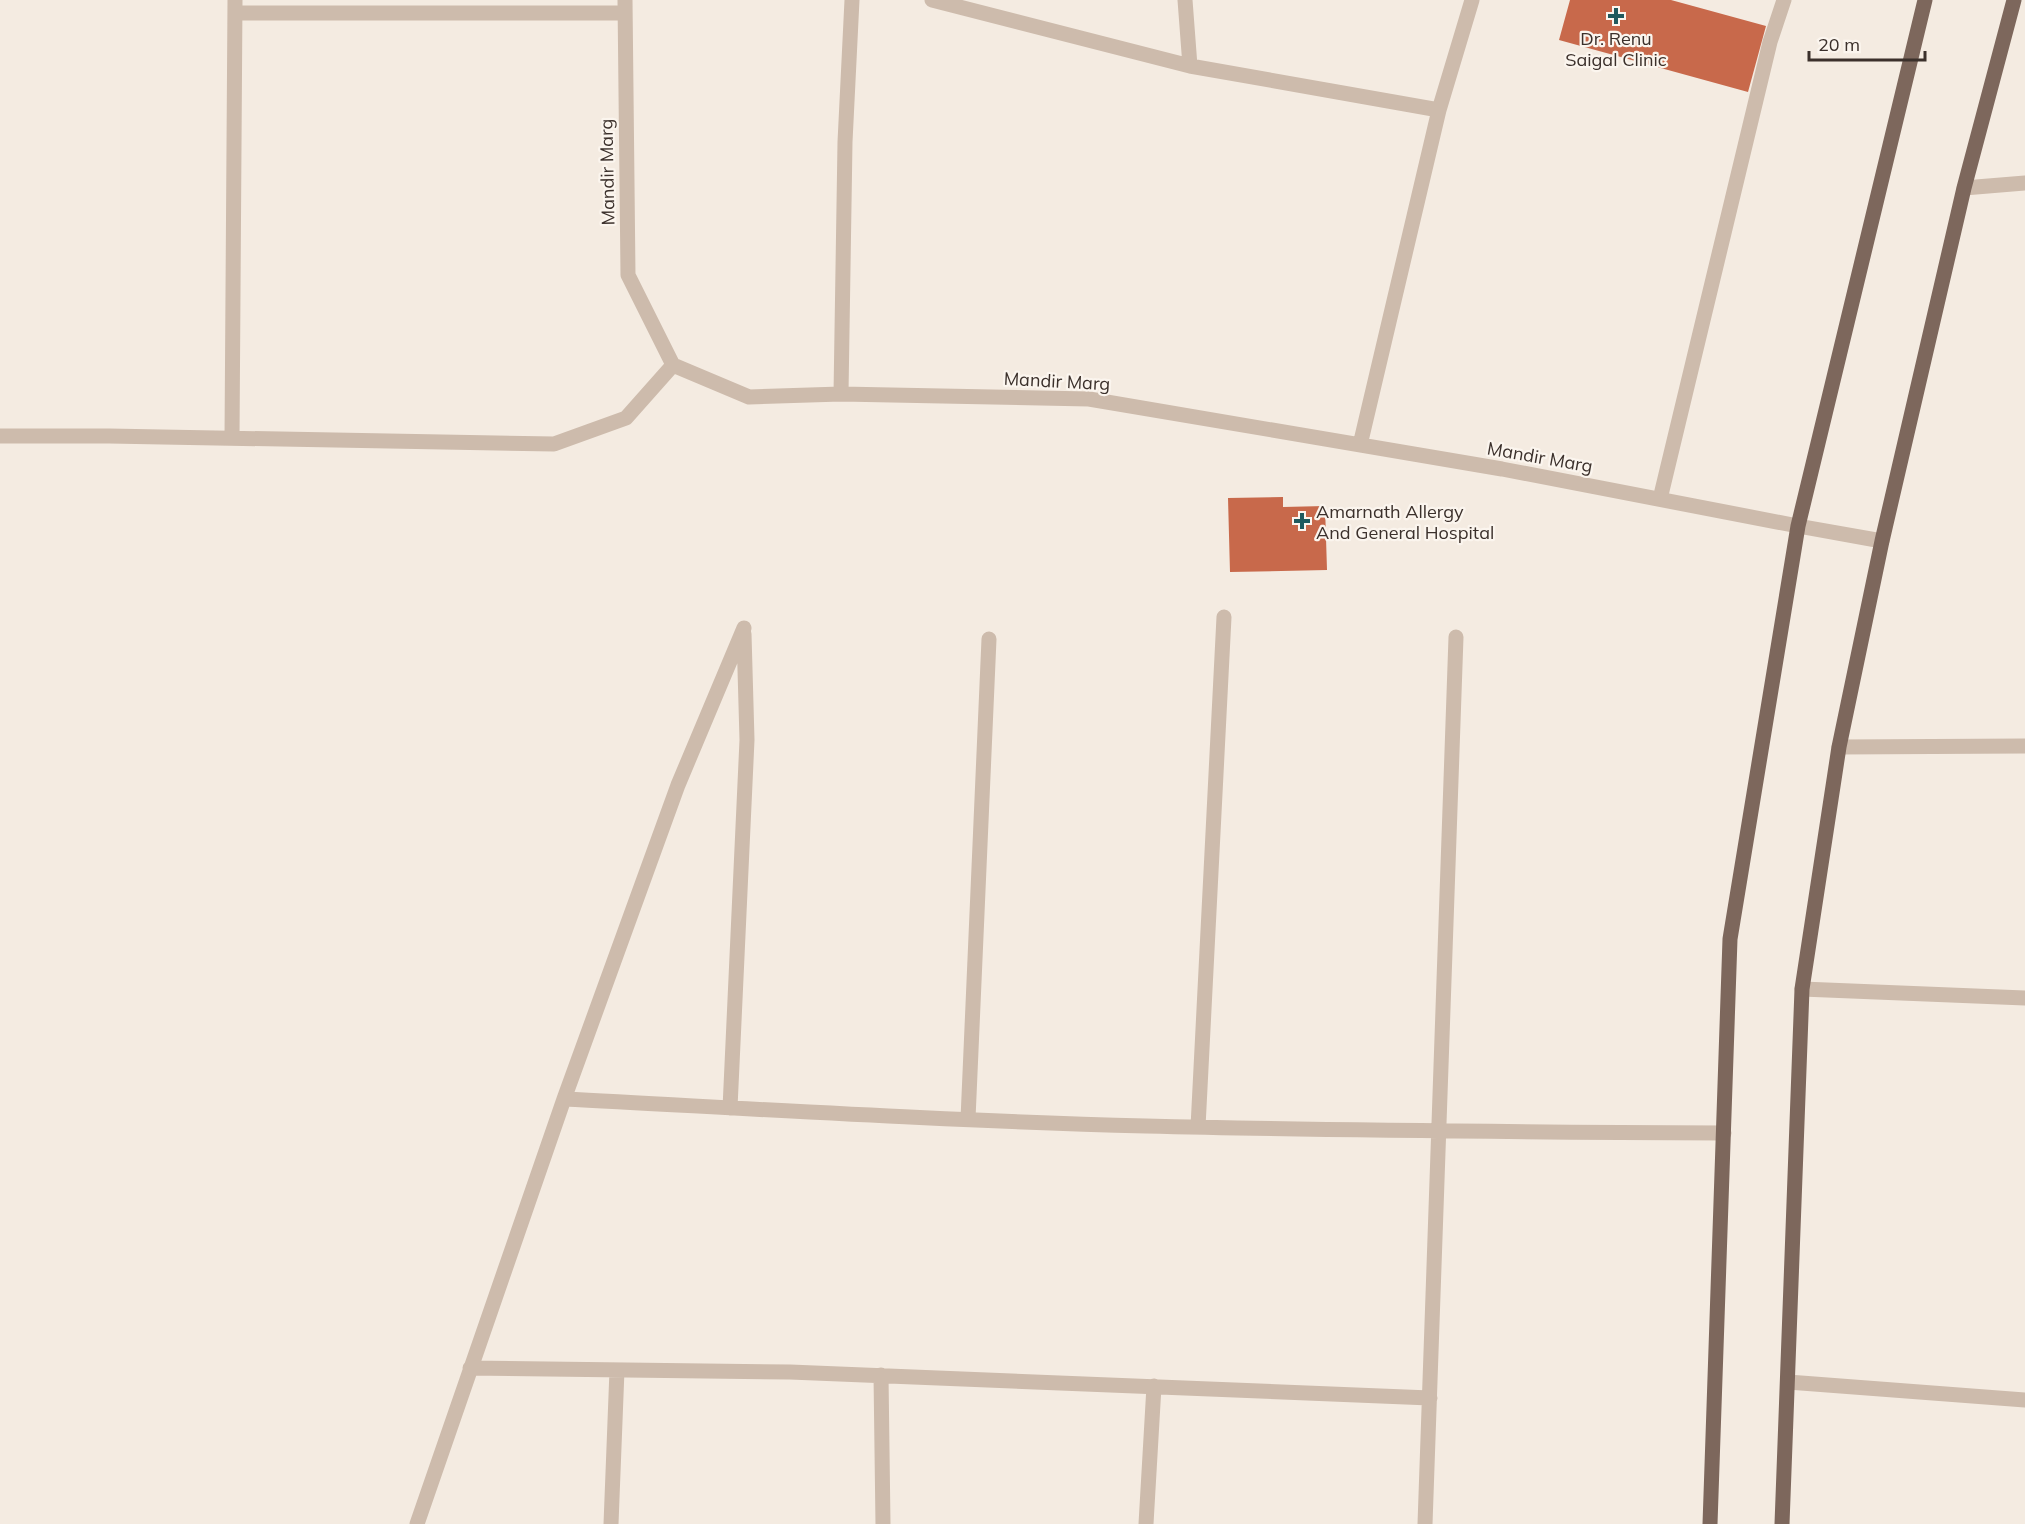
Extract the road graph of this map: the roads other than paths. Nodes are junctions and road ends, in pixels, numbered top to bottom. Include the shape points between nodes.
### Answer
1 (852, 0) edge
2 (932, 0) edge
3 (1185, 0) edge
4 (1472, 0) edge
5 (1784, 0) edge
6 (1925, 0) edge
7 (2014, 0) edge
8 (625, 6) edge
9 (235, 7) edge
10 (1190, 66) junction
11 (1439, 110) junction
12 (2025, 183) edge
13 (1964, 188) junction
14 (673, 365) junction
15 (841, 394) junction
16 (0, 436) edge
17 (232, 438) junction
18 (1360, 445) junction
19 (1660, 499) junction
20 (1797, 526) junction
21 (1882, 541) junction
22 (1224, 617) dead end
23 (1456, 637) dead end
24 (989, 639) dead end
25 (2025, 746) edge
26 (1839, 747) junction
27 (1802, 989) junction
28 (2025, 998) edge
29 (564, 1099) junction
30 (730, 1108) junction
31 (968, 1119) junction
32 (1198, 1127) junction
33 (1440, 1132) junction
34 (1724, 1133) junction
35 (470, 1368) junction
36 (617, 1370) junction
37 (881, 1375) junction
38 (1788, 1382) junction
39 (1154, 1386) junction
40 (1430, 1398) junction
41 (2025, 1400) edge
42 (417, 1524) edge
43 (611, 1524) edge
44 (883, 1524) edge
45 (1146, 1524) edge
46 (1425, 1524) edge
47 (1710, 1524) edge
48 (1782, 1524) edge

1 - 15 street via 845,142
2 - 10 street
3 - 10 street
4 - 11 street
5 - 19 street via 1770,42
6 - 20 main road
7 - 13 main road
8 - 9 street
8 - 14 street, Mandir Marg via 628,275
9 - 17 street
10 - 11 street
11 - 18 street
12 - 13 street
13 - 21 main road
14 - 15 street, Mandir Marg via 749,397
14 - 17 street via 626,418 554,444
15 - 18 street, Mandir Marg via 1089,399
16 - 17 street
18 - 19 street, Mandir Marg
19 - 20 street, Mandir Marg
20 - 21 street, Mandir Marg
20 - 34 main road via 1730,939
21 - 26 main road
22 - 32 street
23 - 33 street
24 - 31 street
25 - 26 street
26 - 27 main road
27 - 28 street
27 - 38 main road
29 - 30 street
29 - 30 street via 678,785 744,628 747,740
29 - 35 street
30 - 31 street
31 - 32 street
32 - 33 street
33 - 34 street
33 - 40 street
34 - 47 main road
35 - 36 street
35 - 42 street
36 - 37 street
36 - 43 street
37 - 39 street
37 - 44 street
38 - 41 street
38 - 48 main road
39 - 40 street
39 - 45 street
40 - 46 street

